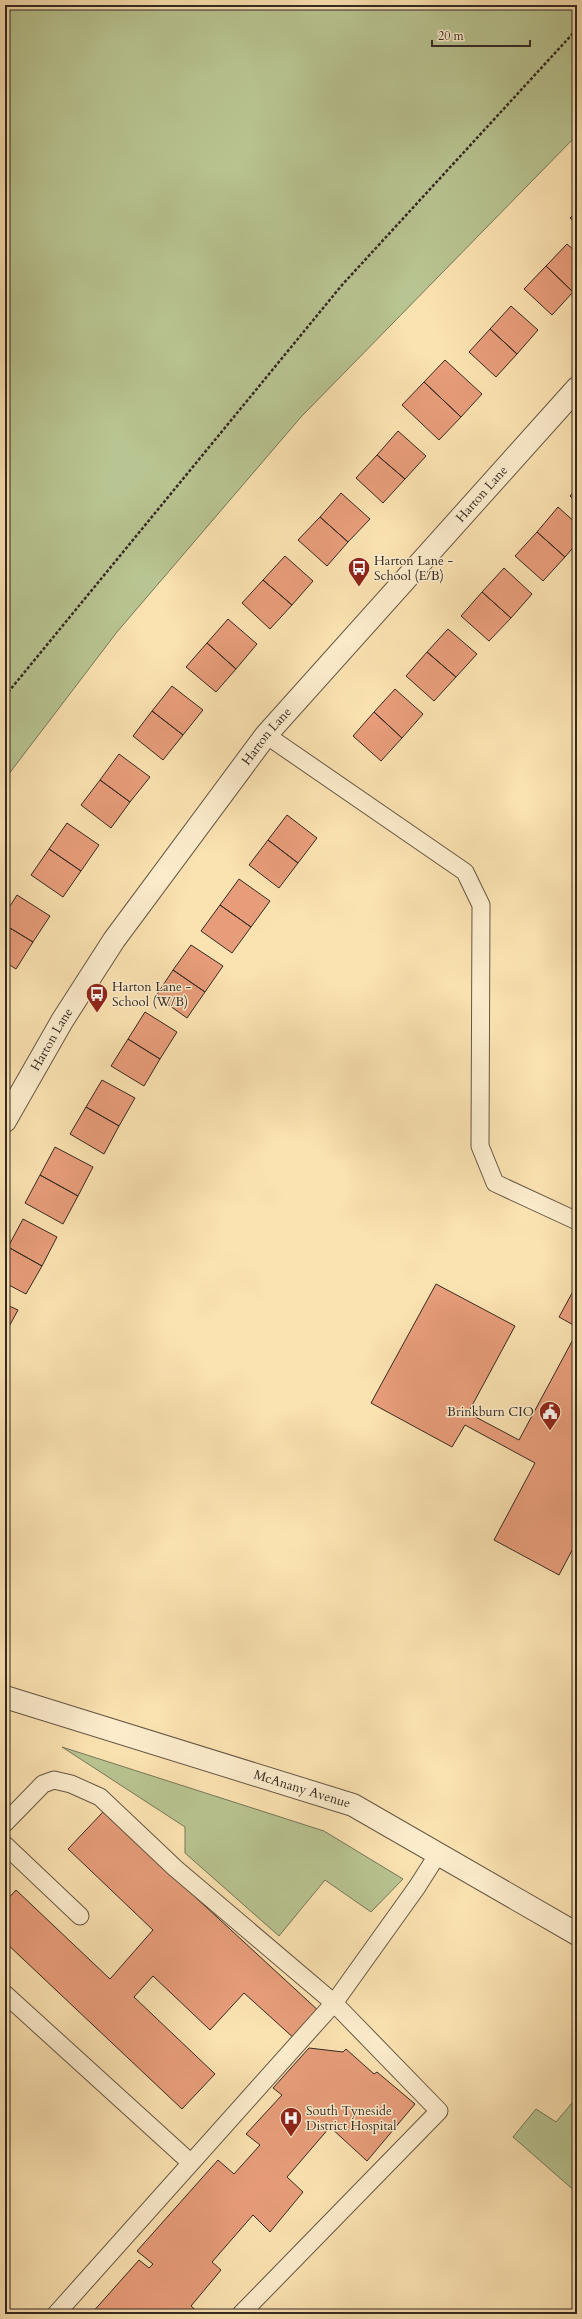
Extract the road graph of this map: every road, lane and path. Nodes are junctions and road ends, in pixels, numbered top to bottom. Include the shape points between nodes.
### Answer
1 (577, 29) edge
2 (577, 388) edge
3 (5, 696) edge
4 (266, 735) junction
5 (5, 1121) edge
6 (577, 1222) edge
7 (5, 1697) edge
8 (5, 1823) edge
9 (5, 1845) edge
10 (438, 1854) junction
11 (80, 1916) dead end
12 (577, 1934) edge
13 (5, 1994) edge
14 (334, 2003) junction
15 (191, 2163) junction
16 (56, 2314) edge
17 (241, 2314) edge

1 - 3 path via 342,285
2 - 4 street, Harton Lane
4 - 5 street, Harton Lane via 114,940 62,1021
4 - 6 lane via 465,872 481,905 480,1146 495,1183
7 - 10 street, McAnany Avenue via 353,1805
8 - 14 lane via 43,1784 54,1780 100,1796 175,1868
9 - 11 lane
10 - 12 street, McAnany Avenue
10 - 14 lane
13 - 15 lane
14 - 15 lane
14 - 17 lane via 439,2111
15 - 16 lane

